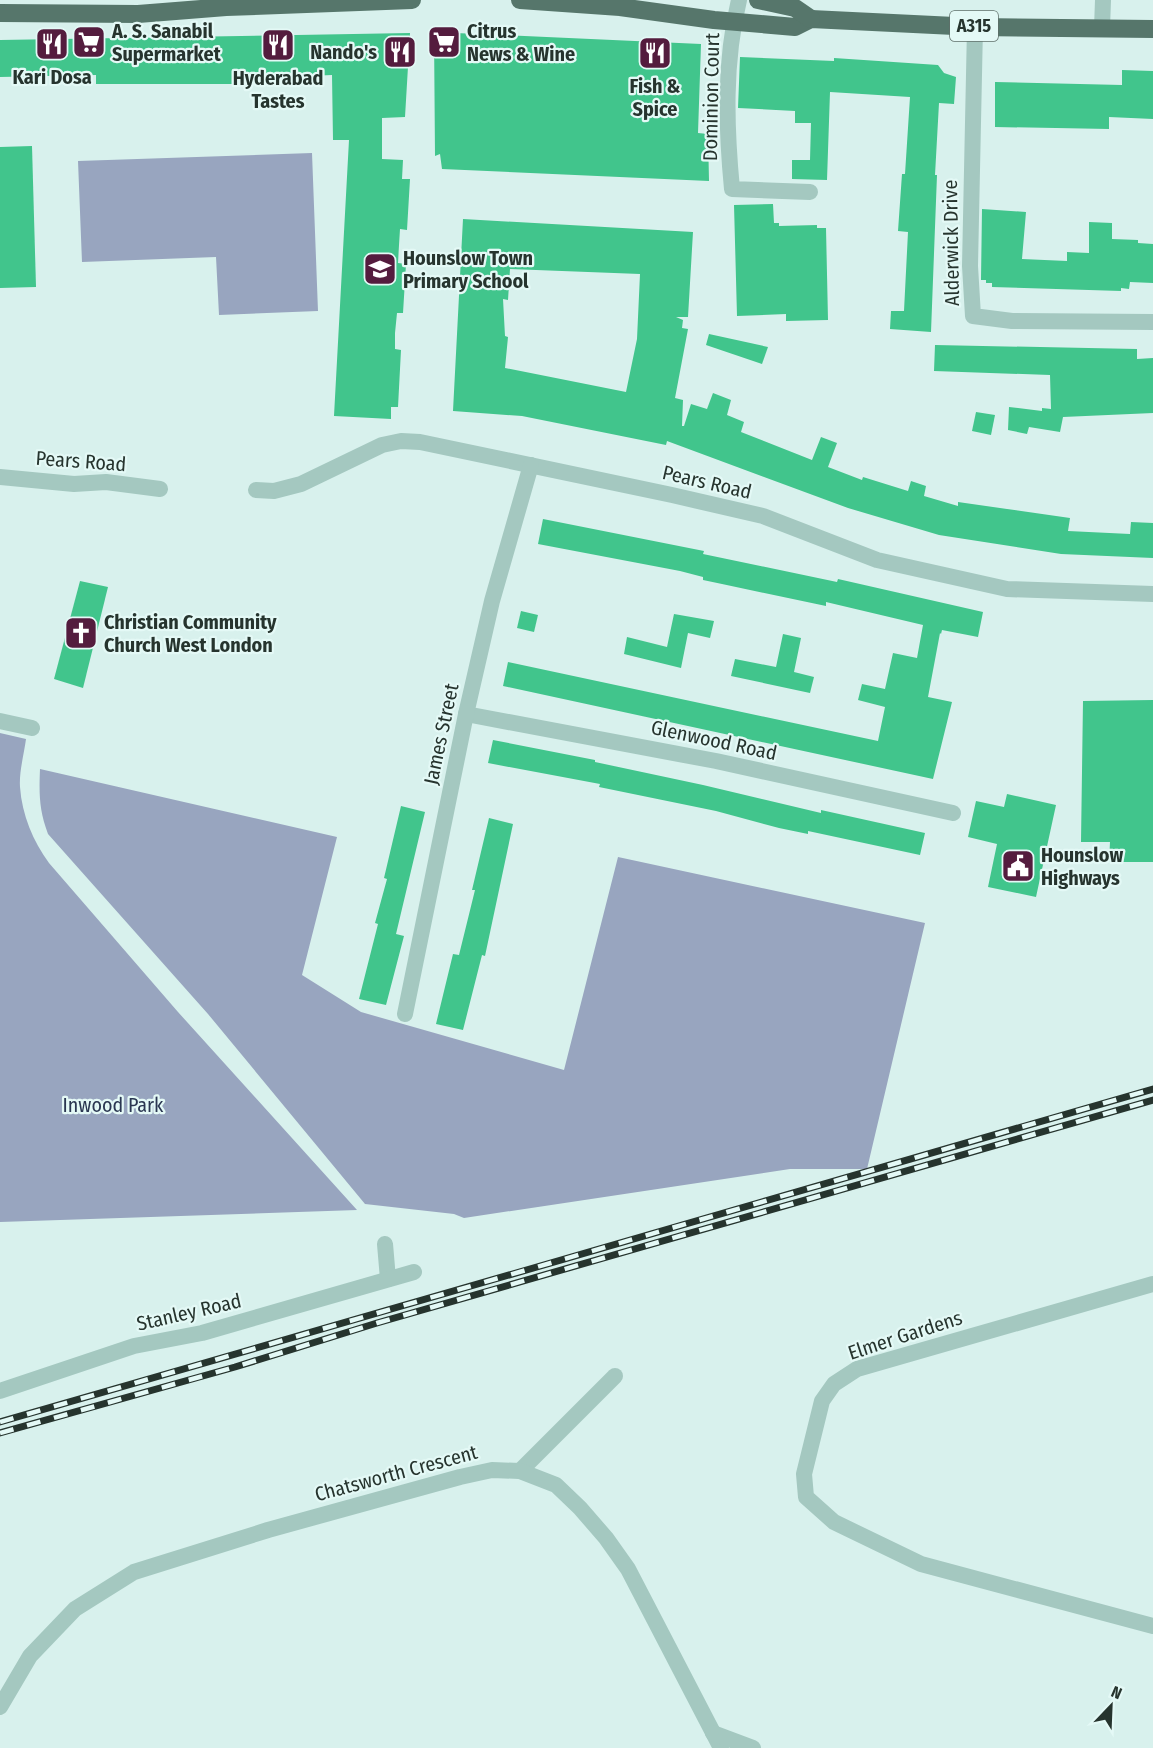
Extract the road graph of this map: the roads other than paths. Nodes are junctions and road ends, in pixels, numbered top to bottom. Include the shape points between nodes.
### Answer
1 (412, 0) edge
2 (520, 0) edge
3 (739, 0) edge
4 (758, 0) edge
5 (1103, 0) edge
6 (358, 1) edge
7 (777, 1) edge
8 (621, 4) edge
9 (167, 6) edge
10 (0, 13) edge
11 (811, 19) junction
12 (734, 20) junction
13 (774, 25) junction
14 (975, 27) junction
15 (1102, 28) junction
16 (1153, 29) edge
17 (810, 192) dead end
18 (1153, 322) edge
19 (531, 465) junction
20 (0, 477) edge
21 (160, 489) dead end
22 (256, 490) dead end
23 (1153, 594) edge
24 (466, 714) junction
25 (0, 721) edge
26 (32, 728) dead end
27 (953, 813) dead end
28 (405, 1014) dead end
29 (385, 1244) dead end
30 (414, 1272) dead end
31 (388, 1279) junction
32 (1153, 1284) edge
33 (615, 1376) dead end
34 (0, 1391) edge
35 (520, 1471) junction
36 (1153, 1626) edge
37 (0, 1707) edge
38 (717, 1740) edge
39 (753, 1748) edge

1 - 6 main road
2 - 8 main road, A315
3 - 12 street, Dominion Court
4 - 7 main road, A315
5 - 15 street
6 - 9 main road
7 - 11 main road, A315
7 - 13 street
8 - 12 main road, A315
9 - 10 main road via 138,14
11 - 13 main road, A315 via 795,27
11 - 14 main road, A315
12 - 13 main road, A315
12 - 17 street, Dominion Court via 727,135 732,189
14 - 15 main road, A315
14 - 18 street, Alderwick Drive via 970,266 973,316 1012,321
15 - 16 main road, A315
19 - 22 street, Pears Road via 401,441 367,451 300,484 274,491
19 - 23 street, Pears Road via 763,516 877,560 1007,589
19 - 24 street, James Street via 492,601
20 - 21 street, Pears Road
24 - 27 street, Glenwood Road via 716,761
24 - 28 street, James Street
25 - 26 street
29 - 31 street
30 - 31 street, Stanley Road
31 - 34 street, Stanley Road via 202,1334 134,1346
32 - 36 street, Elmer Gardens via 857,1369 834,1384 822,1401 804,1474 806,1497 834,1522 921,1563
33 - 35 street
35 - 37 street, Chatsworth Crescent via 492,1470 460,1477 134,1572 75,1609 30,1656
35 - 38 street, Chatsworth Crescent via 556,1485 606,1538 628,1569
38 - 39 street

